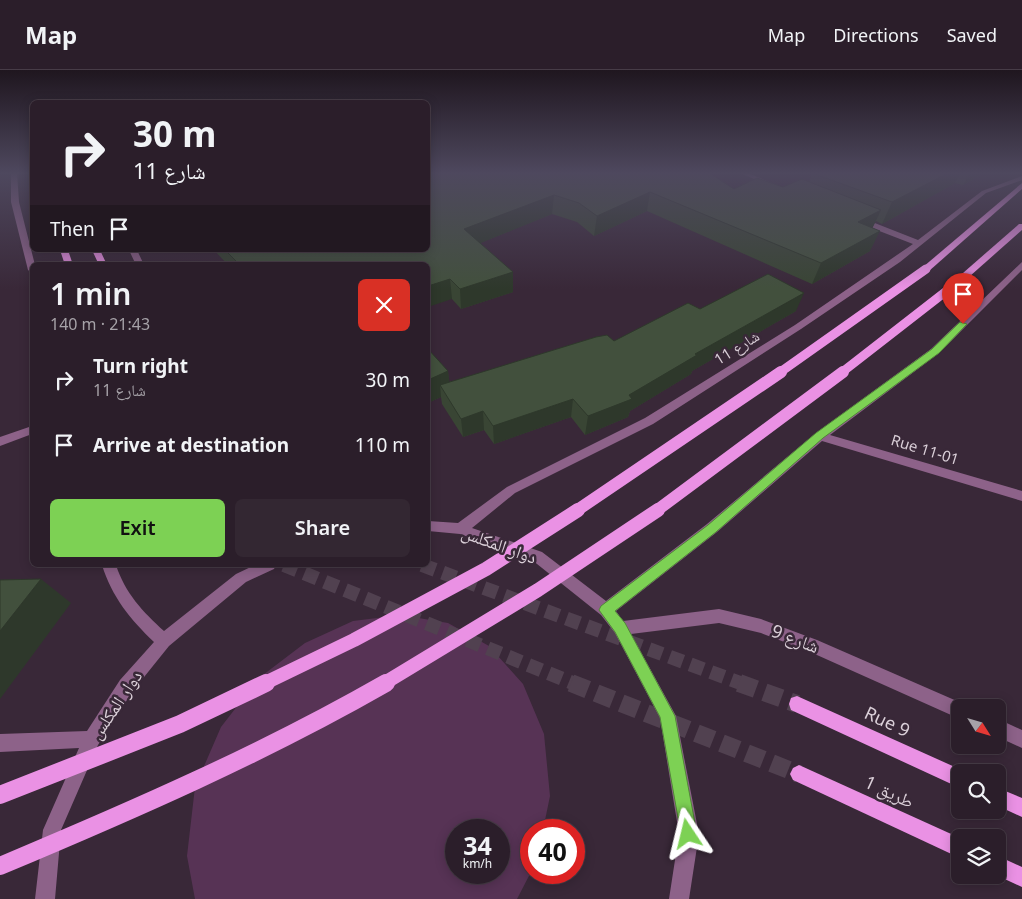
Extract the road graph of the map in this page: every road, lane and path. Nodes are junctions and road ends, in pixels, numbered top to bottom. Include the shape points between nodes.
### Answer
1 (17, 212) edge
2 (959, 212) edge
3 (992, 212) edge
4 (848, 215) edge
5 (1022, 226) edge
6 (918, 243) junction
7 (30, 262) edge
8 (1022, 265) edge
9 (30, 431) edge
10 (820, 436) junction
11 (0, 442) edge
12 (1022, 496) edge
13 (430, 526) edge
14 (460, 529) junction
15 (110, 567) edge
16 (265, 567) edge
17 (606, 610) junction
18 (620, 628) junction
19 (164, 641) junction
20 (797, 704) tunnel mouth
21 (951, 707) edge
22 (1006, 732) edge
23 (92, 739) junction
24 (1022, 739) edge
25 (0, 743) edge
26 (800, 774) tunnel mouth
27 (951, 775) edge
28 (0, 795) edge
29 (1006, 801) edge
30 (1022, 808) edge
31 (951, 844) edge
32 (0, 866) edge
33 (1006, 870) edge
34 (1022, 877) edge
35 (45, 899) edge
36 (679, 899) edge

1 - 7 street
2 - 6 street, شارع 11
3 - 28 main road, bridge via 926,269 691,435 486,569 354,640 180,724
4 - 6 street
5 - 32 main road, bridge via 958,282 728,460 539,590 338,710 96,826
6 - 14 street, شارع 11 via 798,327 650,421 511,490
8 - 10 street via 935,351
9 - 11 street
10 - 12 street, Rue 11-01
10 - 17 street via 712,528
13 - 14 street, دوار المكلس
14 - 17 street, دوار المكلس via 537,556
15 - 19 street via 114,582 131,610
16 - 19 street, دوار المكلس via 241,578
17 - 18 street, دوار المكلس
18 - 21 street, شارع 9 via 719,616 728,618 761,626 828,652
18 - 36 street, دوار المكلس via 668,716 688,834
19 - 23 street, دوار المكلس via 126,686
20 - 27 main road, Rue 9
22 - 24 street
23 - 25 street
23 - 35 street, دوار المكلس via 52,830
26 - 31 main road, طريق 1
29 - 30 main road
33 - 34 main road

